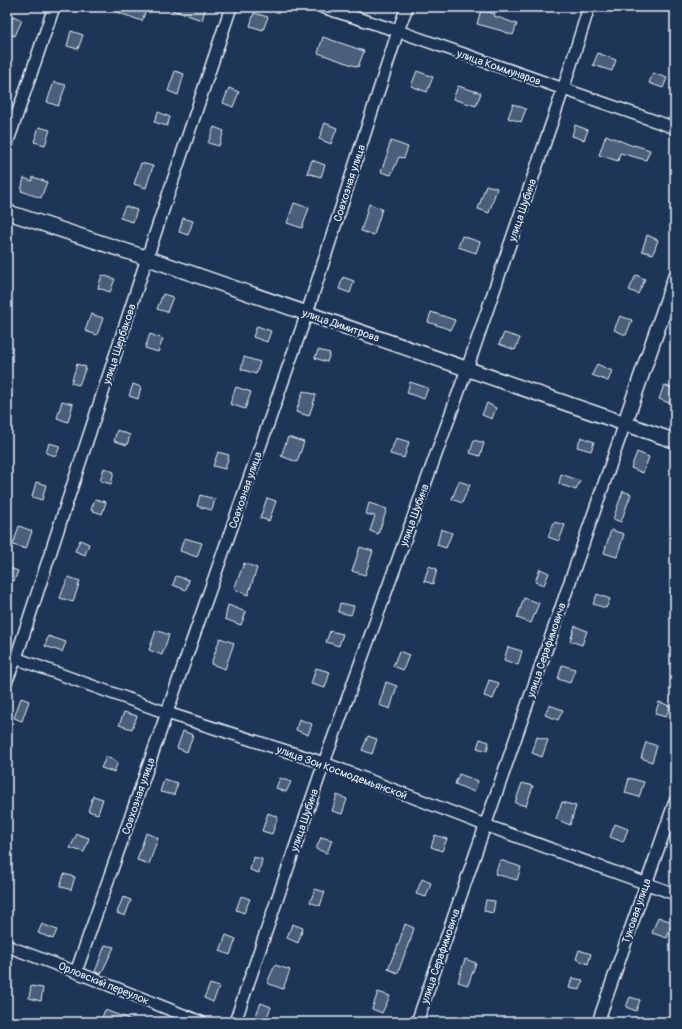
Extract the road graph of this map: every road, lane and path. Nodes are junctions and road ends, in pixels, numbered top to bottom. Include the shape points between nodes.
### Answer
1 (54, 7) edge
2 (231, 7) edge
3 (322, 7) edge
4 (407, 7) edge
5 (589, 7) edge
6 (398, 31) junction
7 (563, 90) junction
8 (675, 128) edge
9 (7, 144) edge
10 (7, 212) edge
11 (147, 258) junction
12 (675, 278) edge
13 (307, 313) junction
14 (467, 369) junction
15 (624, 423) junction
16 (675, 441) edge
17 (11, 656) edge
18 (7, 680) edge
19 (167, 713) junction
20 (324, 763) junction
21 (675, 800) edge
22 (485, 825) junction
23 (646, 884) junction
24 (675, 894) edge
25 (7, 946) edge
26 (76, 972) junction
27 (201, 1022) edge
28 (235, 1022) edge
29 (417, 1022) edge
30 (598, 1022) edge

1 - 9 street
2 - 11 street, улица Щербакова
3 - 6 street, улица Коммунаров
4 - 6 street, Совхозная улица
5 - 7 street, улица Шубина
6 - 7 street, улица Коммунаров
6 - 13 street, Совхозная улица
7 - 8 street, улица Коммунаров
7 - 14 street, улица Шубина
10 - 11 street, улица Димитрова
11 - 13 street, улица Димитрова
11 - 17 street, улица Щербакова
12 - 15 street, улица Серафимовича
13 - 14 street, улица Димитрова
13 - 19 street, Совхозная улица
14 - 15 street, улица Димитрова
14 - 20 street, улица Шубина
15 - 16 street, улица Димитрова
15 - 22 street, улица Серафимовича
17 - 18 street, улица Щербакова
17 - 19 street, улица Зои Космодемьянской
19 - 20 street, улица Зои Космодемьянской
19 - 26 street, Совхозная улица
20 - 22 street, улица Зои Космодемьянской
20 - 28 street, улица Шубина
21 - 23 street, Туковая улица
22 - 23 street, улица Зои Космодемьянской
22 - 29 street, улица Серафимовича
23 - 24 street, улица Зои Космодемьянской
23 - 30 street, Туковая улица
25 - 26 street, Орловский переулок
26 - 27 street, Орловский переулок

